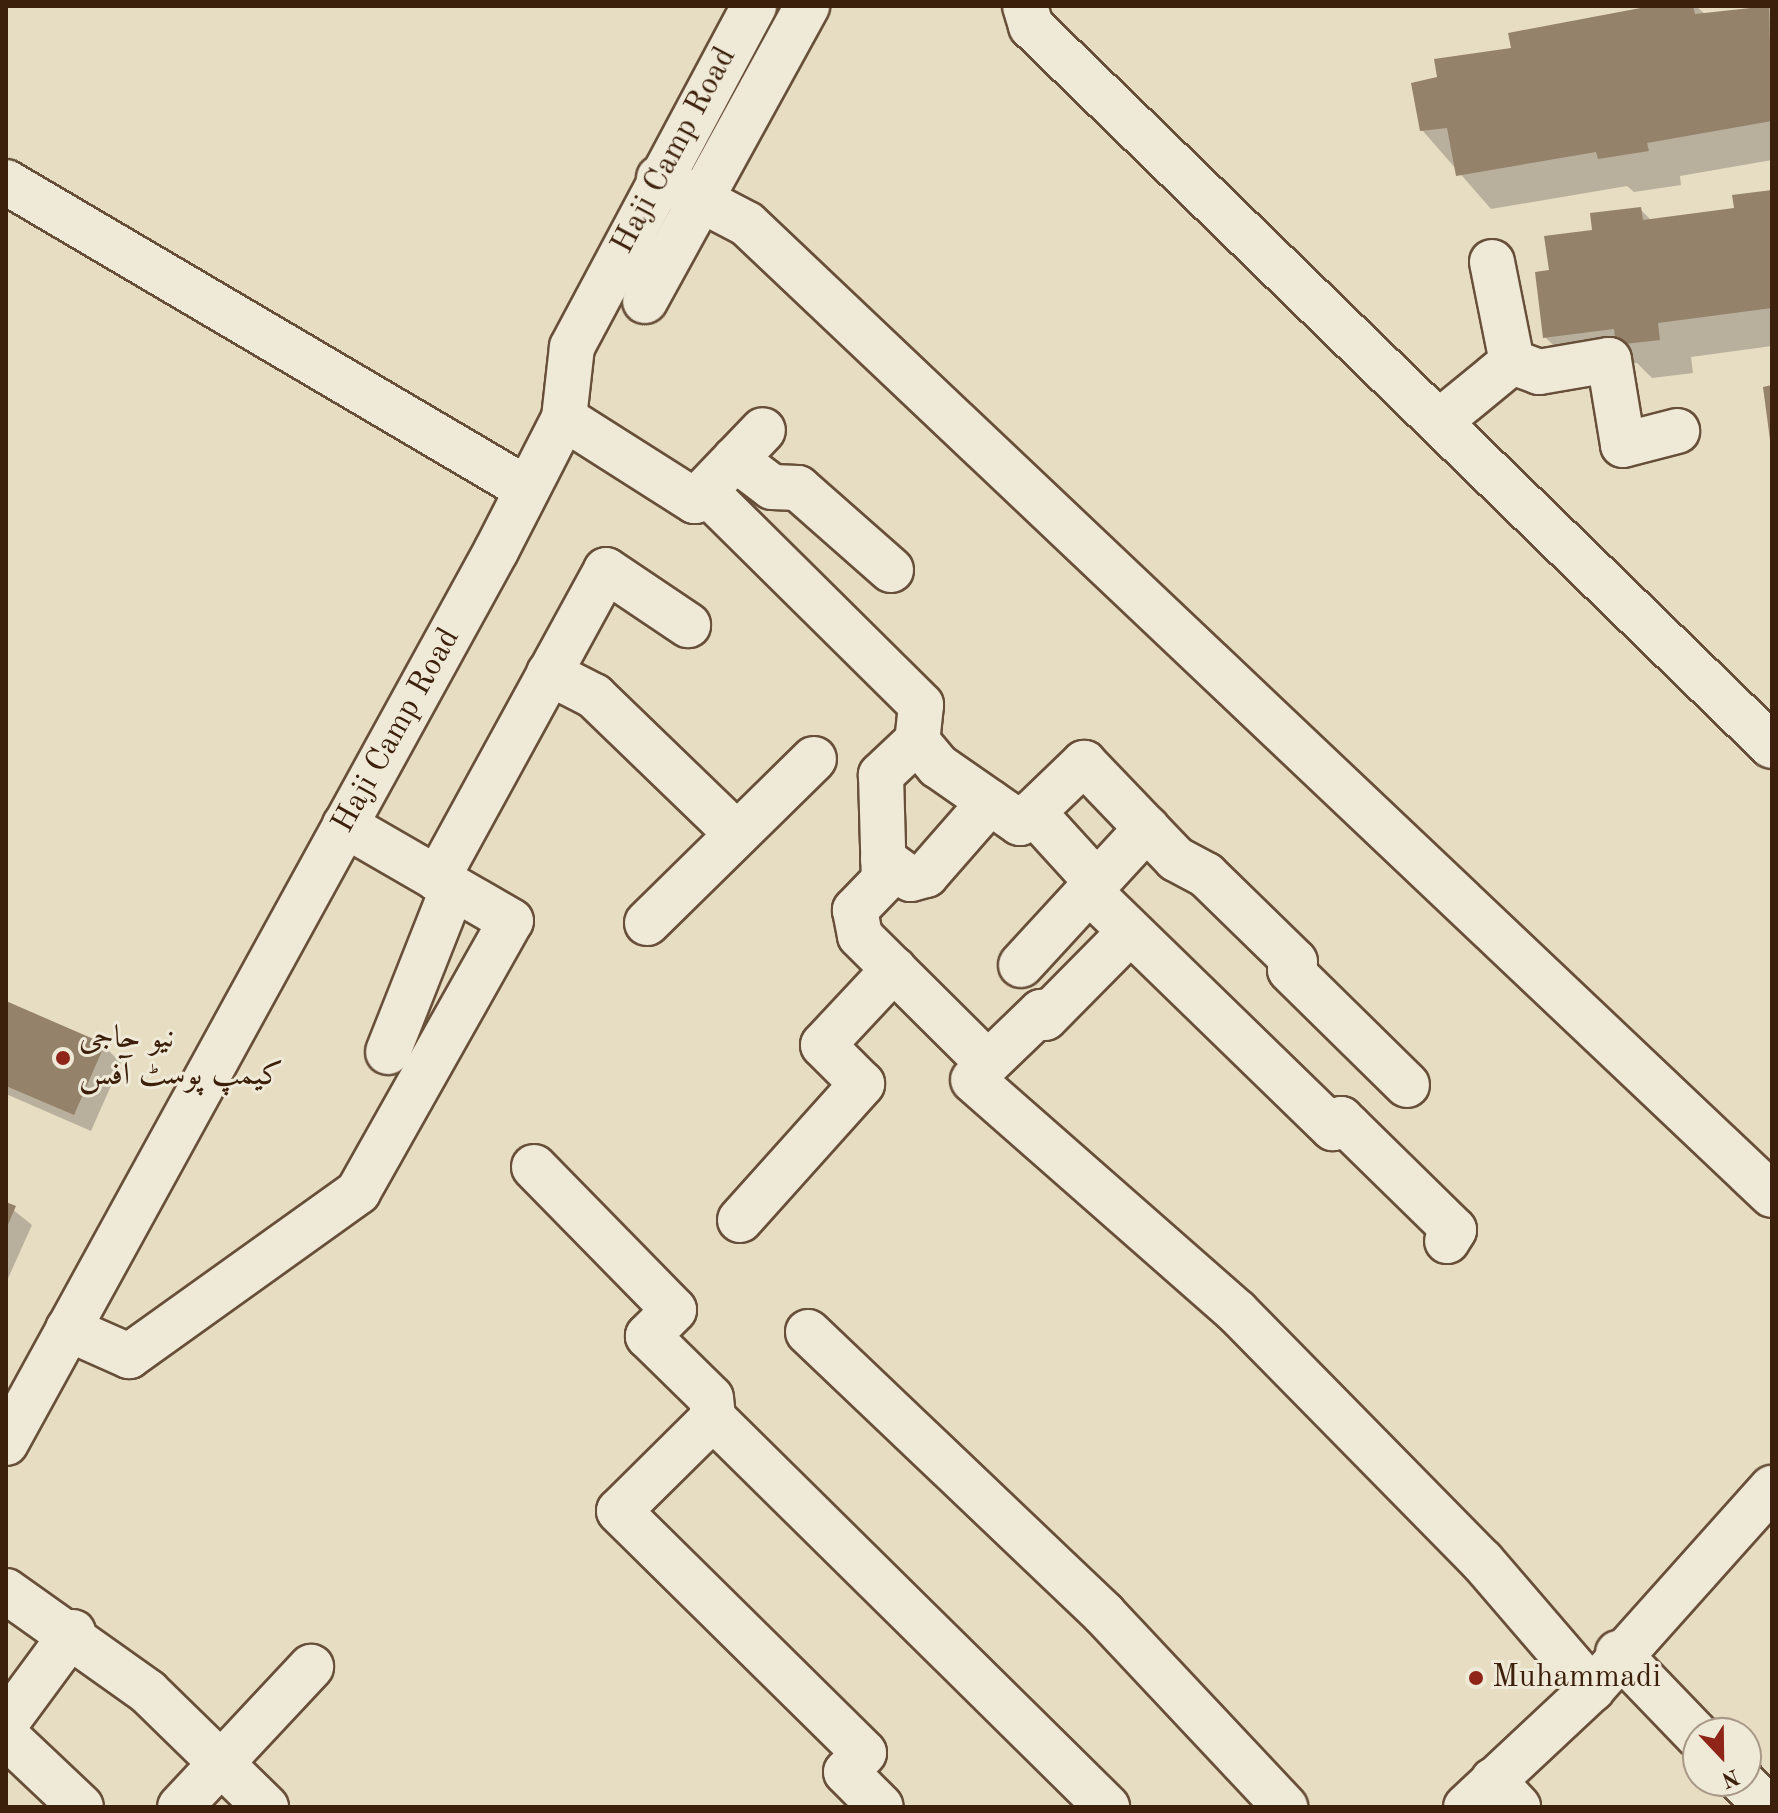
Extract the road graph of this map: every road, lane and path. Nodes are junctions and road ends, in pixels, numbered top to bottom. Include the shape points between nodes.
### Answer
1 (754, 6) edge
2 (807, 6) edge
3 (1025, 6) edge
4 (659, 178) junction
5 (6, 182) edge
6 (702, 201) junction
7 (1492, 262) dead end
8 (645, 301) dead end
9 (1512, 362) junction
10 (564, 418) junction
11 (1440, 421) junction
12 (1677, 431) dead end
13 (527, 489) junction
14 (705, 491) junction
15 (891, 570) dead end
16 (688, 625) dead end
17 (549, 673) junction
18 (917, 741) junction
19 (1772, 746) edge
20 (814, 759) dead end
21 (990, 802) junction
22 (1033, 812) junction
23 (345, 825) junction
24 (1147, 828) junction
25 (737, 834) junction
26 (883, 859) junction
27 (445, 883) junction
28 (1092, 886) junction
29 (647, 923) dead end
30 (1127, 935) junction
31 (1021, 965) dead end
32 (894, 969) junction
33 (388, 1052) dead end
34 (973, 1080) dead end
35 (1349, 1127) junction
36 (534, 1167) dead end
37 (1772, 1195) edge
38 (740, 1220) dead end
39 (1447, 1241) dead end
40 (68, 1329) junction
41 (808, 1332) dead end
42 (713, 1418) junction
43 (6, 1443) edge
44 (1772, 1488) edge
45 (6, 1591) edge
46 (73, 1632) junction
47 (1618, 1653) junction
48 (311, 1667) dead end
49 (1592, 1689) junction
50 (1682, 1719) edge
51 (6, 1723) edge
52 (6, 1736) edge
53 (221, 1764) junction
54 (1492, 1798) edge
55 (81, 1807) edge
56 (180, 1807) edge
57 (266, 1807) edge
58 (881, 1807) edge
59 (1107, 1807) edge
60 (1285, 1807) edge

1 - 4 street, Haji Camp Road
2 - 6 street
3 - 11 street via 1031,26
4 - 6 street
4 - 10 street, Haji Camp Road via 572,347
5 - 13 street
6 - 8 street
6 - 37 street via 747,224
7 - 9 street
9 - 11 street
9 - 12 street via 1539,372 1609,360 1623,445
10 - 13 street, Haji Camp Road
10 - 14 street via 695,501
11 - 19 street
13 - 23 street, Haji Camp Road
14 - 15 street via 749,444 772,487 798,488
14 - 18 street via 921,705
16 - 17 street via 606,570
17 - 25 street via 594,696
17 - 27 street
18 - 21 street via 938,766
18 - 26 street via 881,775
20 - 25 street
21 - 22 street via 1020,823
21 - 26 street via 926,875 911,879
22 - 24 street via 1084,763
22 - 28 street
23 - 27 street
23 - 40 street, Haji Camp Road
24 - 28 street
24 - 35 street via 1295,962 1290,970 1402,1081
25 - 29 street
26 - 32 street via 884,880 855,910 860,936
27 - 33 street
27 - 40 street via 511,921 358,1192 129,1356
28 - 30 street
28 - 31 street
30 - 32 street via 1045,1018 1041,1012 988,1063
30 - 35 street via 1139,934 1333,1128 1341,1119
32 - 38 street via 823,1045 862,1084
34 - 49 street via 1237,1312 1482,1561
35 - 39 street via 1454,1230
36 - 42 street via 674,1310 648,1336 711,1398
40 - 43 street, Haji Camp Road
41 - 60 street via 1104,1614
42 - 58 street via 619,1511 864,1753 846,1772
42 - 59 street
44 - 47 street
45 - 46 street
46 - 51 street
46 - 53 street
47 - 49 street
47 - 50 street
48 - 53 street
49 - 54 street
52 - 55 street
53 - 56 street
53 - 57 street

